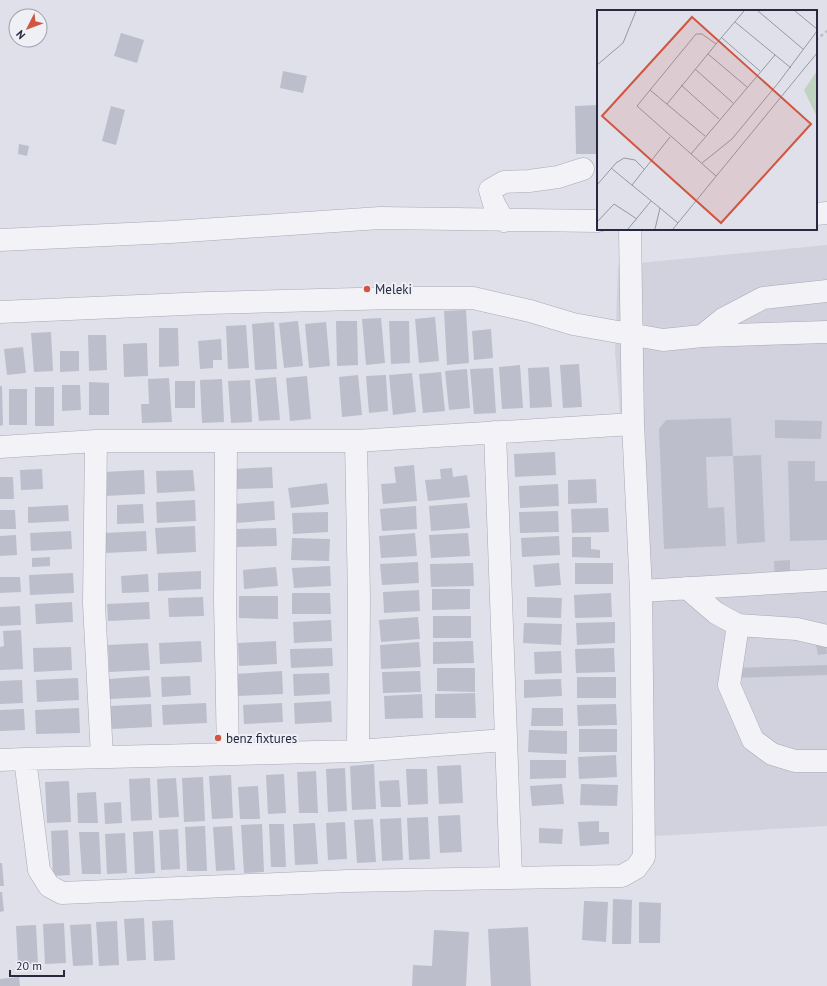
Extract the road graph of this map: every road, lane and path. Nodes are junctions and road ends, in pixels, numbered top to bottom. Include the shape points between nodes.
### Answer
1 (827, 32) edge
2 (817, 39) edge
3 (583, 168) dead end
4 (827, 213) edge
5 (817, 214) edge
6 (504, 220) junction
7 (597, 221) edge
8 (630, 230) edge
9 (0, 240) edge
10 (827, 291) edge
11 (0, 312) edge
12 (827, 332) edge
13 (631, 336) junction
14 (702, 336) junction
15 (633, 424) junction
16 (495, 432) junction
17 (96, 441) junction
18 (356, 441) junction
19 (226, 442) junction
20 (0, 447) edge
21 (827, 580) edge
22 (687, 588) junction
23 (641, 591) junction
24 (738, 625) junction
25 (827, 636) edge
26 (505, 740) junction
27 (358, 751) junction
28 (228, 754) junction
29 (102, 757) junction
30 (0, 760) edge
31 (26, 760) junction
32 (827, 761) edge
33 (511, 877) junction

1 - 2 path
3 - 6 street via 558,177 504,182 494,186 490,190 494,204
4 - 5 street
6 - 7 street
6 - 9 street via 380,218
8 - 13 street
10 - 14 street via 763,298 723,319
11 - 13 street via 208,303 473,298
12 - 14 street
13 - 14 street via 663,340
13 - 15 street
15 - 16 street
15 - 23 street
16 - 18 street
16 - 26 street
17 - 19 street
17 - 20 street
17 - 29 street via 94,604
18 - 19 street
18 - 27 street
19 - 28 street via 225,600
21 - 22 street
22 - 23 street
22 - 24 street via 716,613
23 - 33 street via 644,857 636,868 622,876
24 - 25 street via 797,629
24 - 32 street via 729,685 753,740 772,754 795,761
26 - 27 street
26 - 33 street
27 - 28 street
28 - 29 street
29 - 31 street
30 - 31 street
31 - 33 street via 39,870 49,886 62,893

